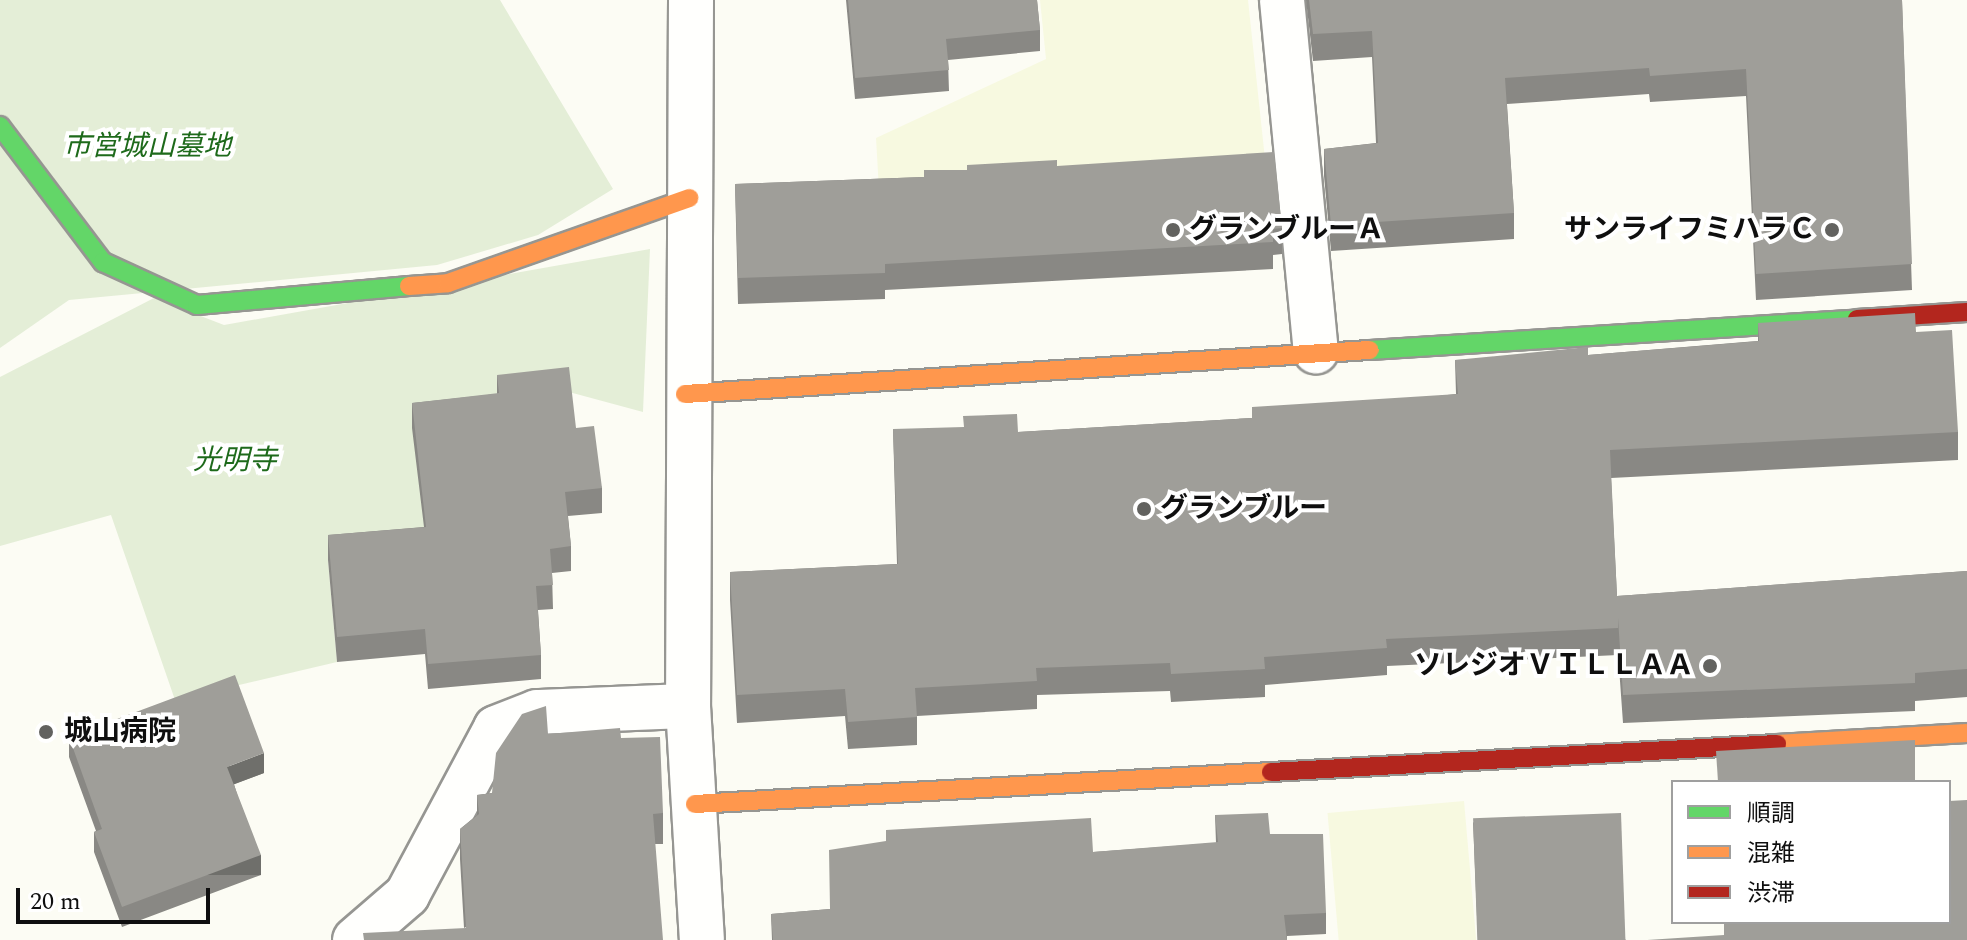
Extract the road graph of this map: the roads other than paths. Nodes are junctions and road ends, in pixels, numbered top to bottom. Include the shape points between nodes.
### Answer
1 (691, 0) edge
2 (1282, 0) edge
3 (0, 126) edge
4 (690, 198) junction
5 (1967, 312) edge
6 (1316, 351) junction
7 (685, 394) junction
8 (688, 706) junction
9 (1967, 733) edge
10 (695, 804) junction
11 (355, 940) edge
12 (702, 940) edge

1 - 4 street
2 - 6 street
3 - 4 street via 103,262 197,305 448,283
4 - 7 street
5 - 6 street
6 - 7 street
7 - 8 street
8 - 10 street
8 - 11 street via 537,712 496,728 407,895
9 - 10 street
10 - 12 street

